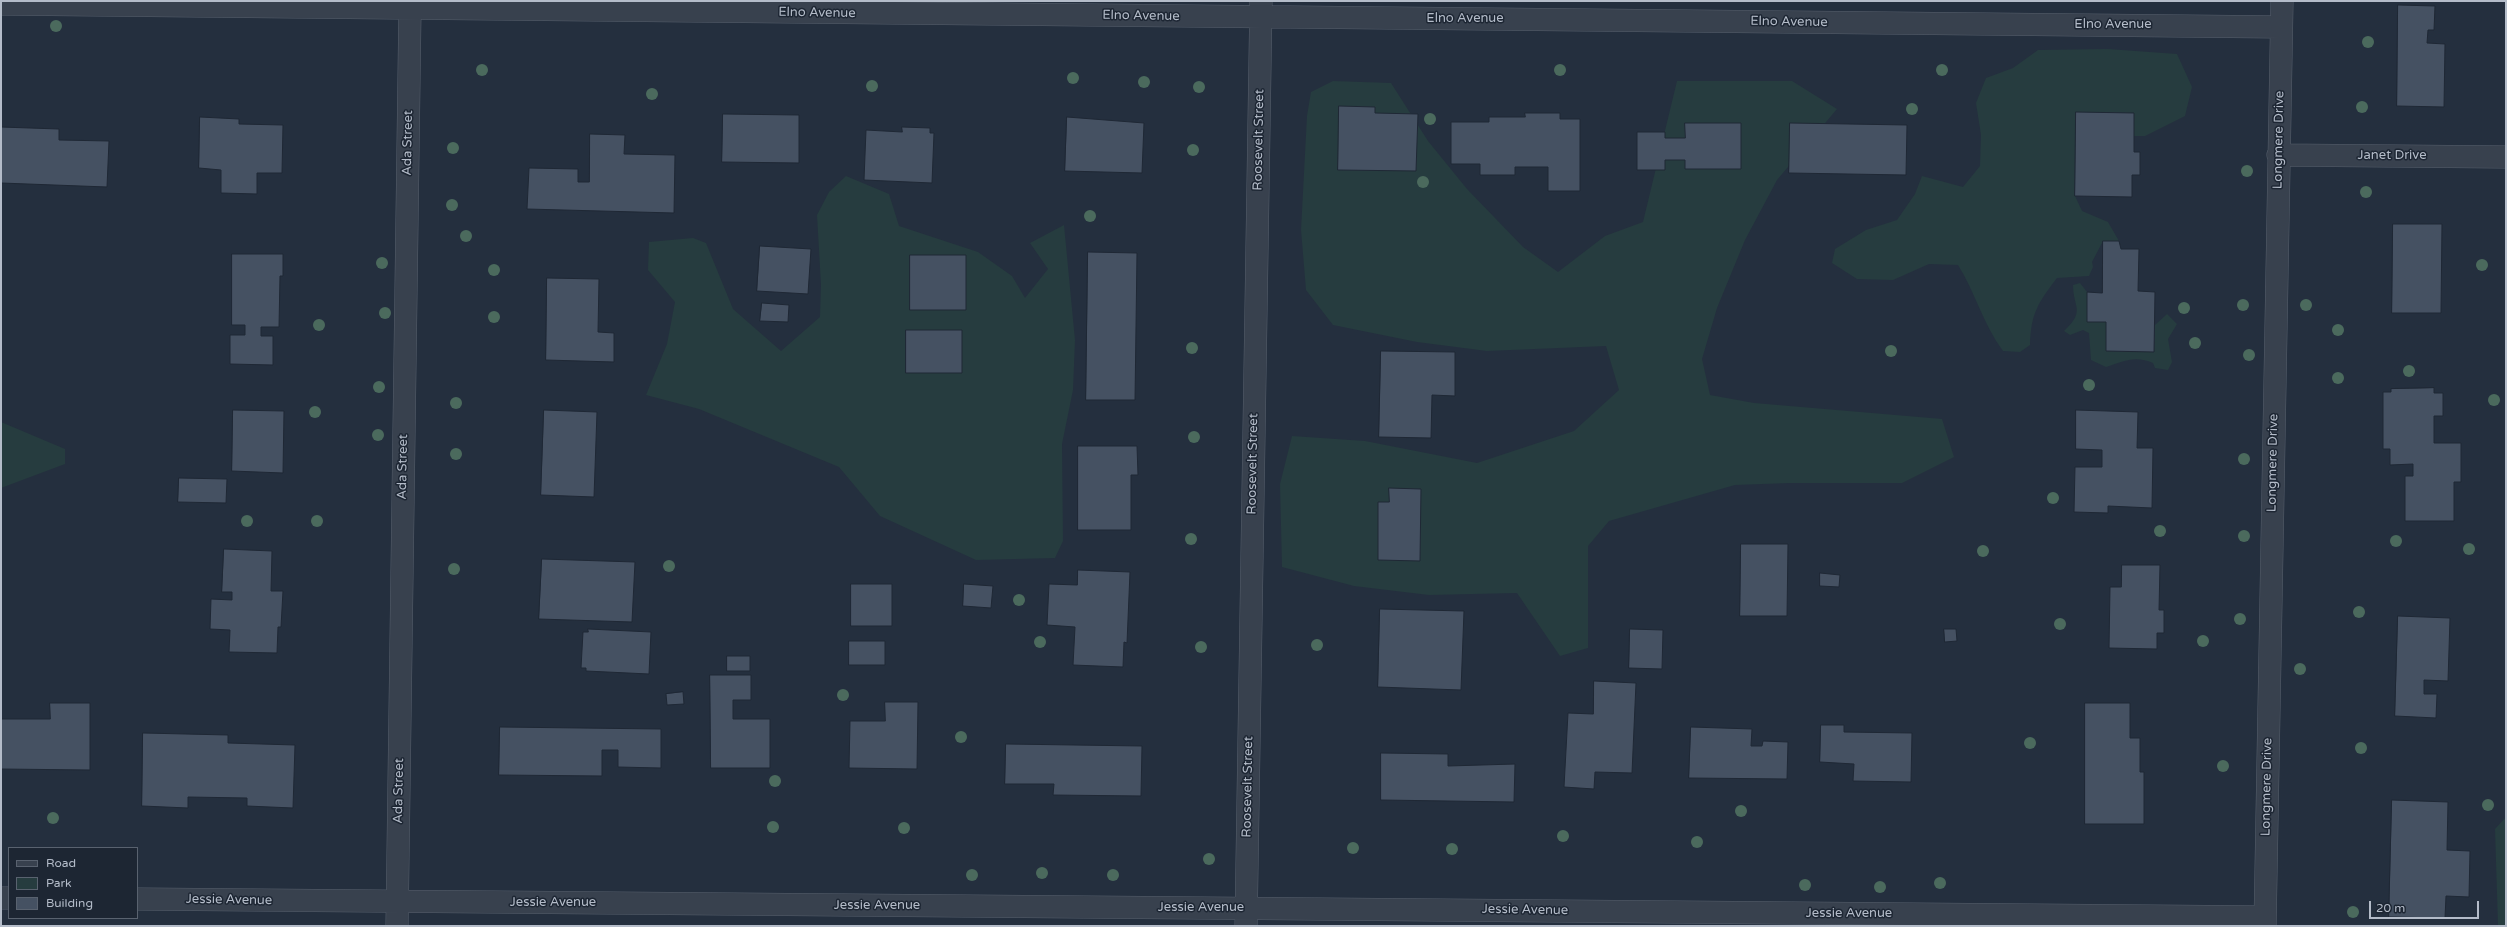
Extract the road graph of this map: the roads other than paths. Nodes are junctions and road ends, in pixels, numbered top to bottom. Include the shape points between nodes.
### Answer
1 (2282, 1) edge
2 (1, 4) edge
3 (410, 8) junction
4 (1261, 9) edge
5 (2281, 27) junction
6 (2278, 155) junction
7 (2506, 157) edge
8 (138, 899) edge
9 (397, 902) junction
10 (1246, 917) edge
11 (2265, 921) edge
12 (397, 926) edge

1 - 5 street, Longmere Drive
2 - 3 street, Elno Avenue
3 - 4 street, Elno Avenue
3 - 9 street, Ada Street
4 - 5 street, Elno Avenue
4 - 10 street, Roosevelt Street
5 - 6 street, Longmere Drive
6 - 7 street, Janet Drive
6 - 11 street, Longmere Drive
8 - 9 street, Jessie Avenue
9 - 10 street, Jessie Avenue
9 - 12 street, Ada Street
10 - 11 street, Jessie Avenue

